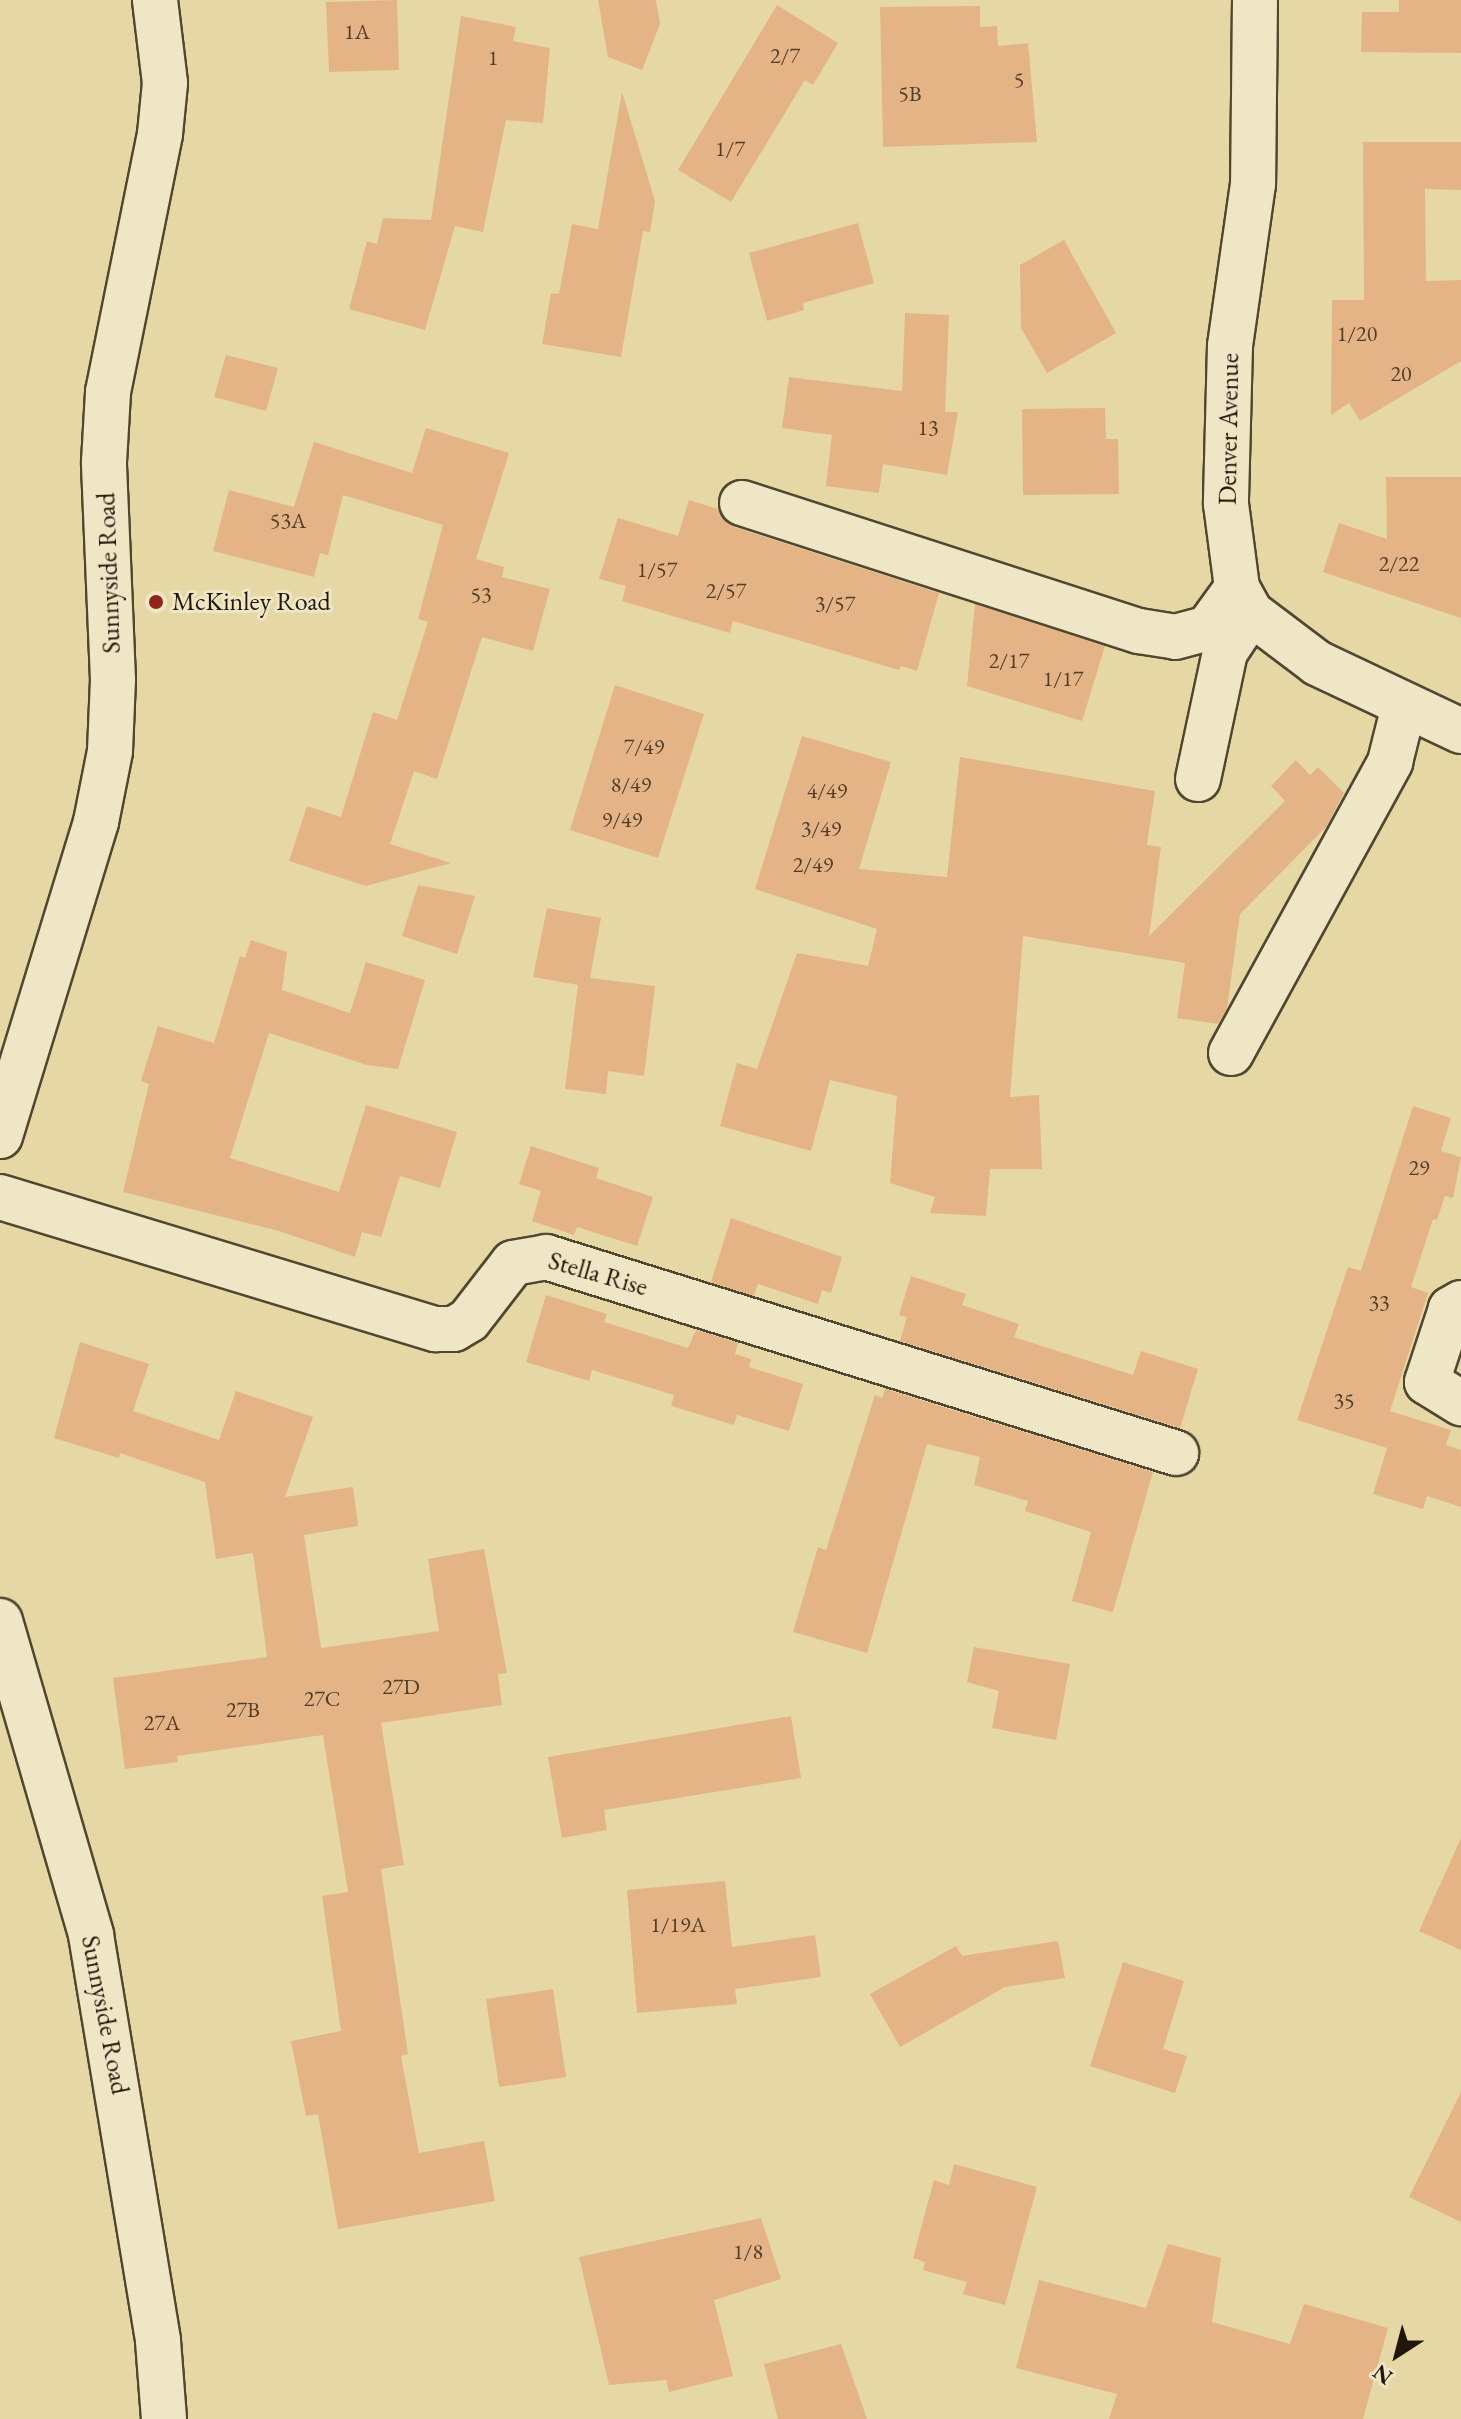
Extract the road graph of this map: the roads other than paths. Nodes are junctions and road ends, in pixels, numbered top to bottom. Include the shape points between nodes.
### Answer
1 (155, 0) edge
2 (1255, 0) edge
3 (742, 503) dead end
4 (1244, 601) junction
5 (1404, 706) junction
6 (1461, 731) edge
7 (1198, 779) dead end
8 (1231, 1053) dead end
9 (0, 1136) edge
10 (0, 1197) edge
11 (1461, 1303) edge
12 (1461, 1403) edge
13 (1176, 1453) dead end
14 (0, 1621) edge
15 (164, 2419) edge

1 - 9 street, Sunnyside Road via 165,83 160,134 108,392 104,462 113,680 110,751 84,864
2 - 4 street, Denver Avenue via 1253,184 1230,346 1226,504
3 - 4 street via 1139,631 1175,637 1208,628
4 - 5 street via 1317,663
4 - 7 street via 1225,652
5 - 6 street
5 - 8 street via 1390,762
10 - 13 street, Stella Rise via 435,1329 454,1329 469,1320 513,1263 546,1257
11 - 12 street via 1451,1309 1427,1382
14 - 15 street, Sunnyside Road via 91,1935 158,2341

